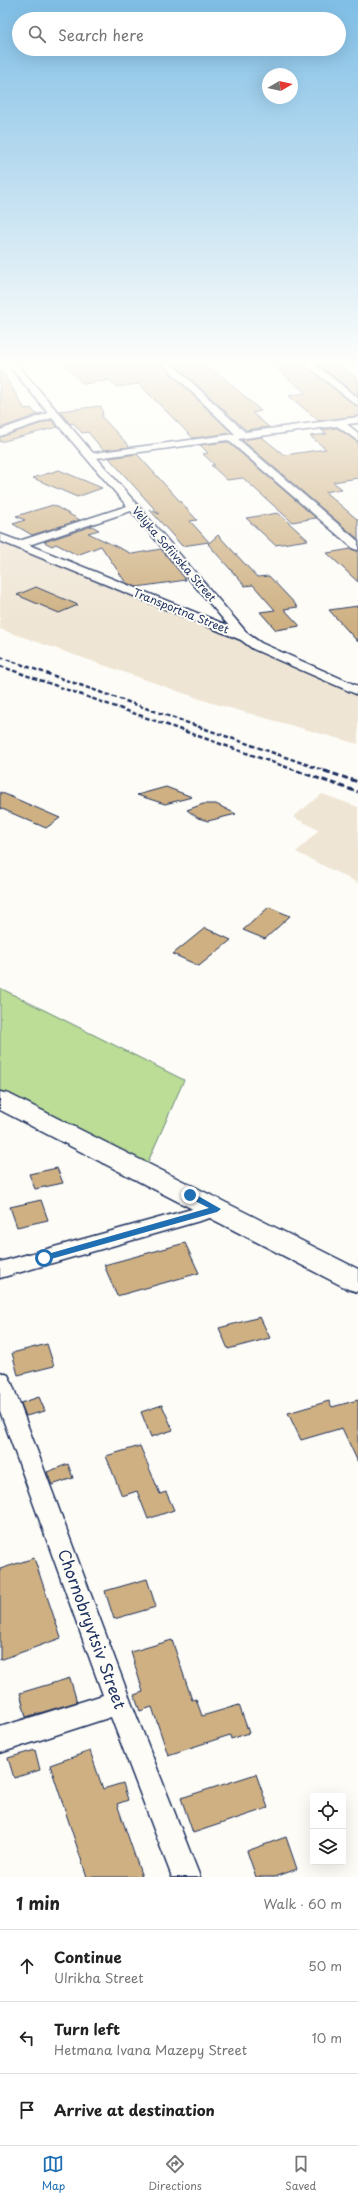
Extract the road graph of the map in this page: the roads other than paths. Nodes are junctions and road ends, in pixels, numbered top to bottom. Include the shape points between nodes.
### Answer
1 (85, 450) edge
2 (137, 450) edge
3 (245, 450) edge
4 (90, 456) junction
5 (133, 507) junction
6 (0, 537) edge
7 (18, 545) junction
8 (358, 547) edge
9 (245, 637) junction
10 (358, 691) edge
11 (0, 1100) edge
12 (217, 1209) junction
13 (0, 1270) edge
14 (358, 1281) edge
15 (0, 1381) edge
16 (118, 1702) junction
17 (0, 1740) edge
18 (186, 1877) edge

1 - 4 street, Velyka Sofiivska Street
2 - 4 street
3 - 8 street
4 - 5 street, Velyka Sofiivska Street
5 - 7 street
5 - 9 street, Velyka Sofiivska Street
6 - 7 street, Transportna Street
7 - 9 street, Transportna Street
9 - 10 street, Transportna Street via 257,646
11 - 12 main road
12 - 13 street
12 - 14 main road
15 - 16 street, Chornobryvtsiv Street
16 - 17 street
16 - 18 street, Chornobryvtsiv Street

